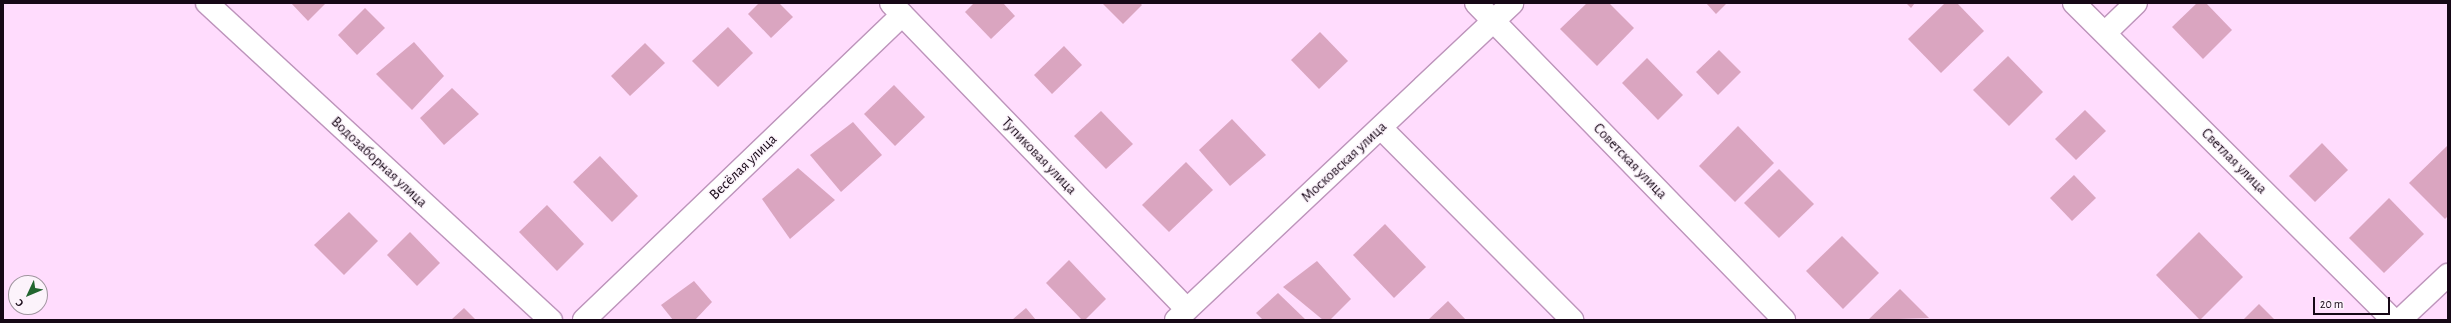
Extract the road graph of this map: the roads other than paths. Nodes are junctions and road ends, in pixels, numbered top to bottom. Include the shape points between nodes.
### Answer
1 (208, 3) edge
2 (1476, 3) edge
3 (1512, 3) edge
4 (2074, 3) edge
5 (2136, 3) edge
6 (897, 9) edge
7 (1493, 21) junction
8 (2105, 33) junction
9 (1380, 128) junction
10 (2448, 275) edge
11 (1181, 315) edge
12 (551, 320) edge
13 (584, 320) edge
14 (1572, 320) edge
15 (1784, 320) edge
16 (2393, 320) edge
17 (2400, 320) edge

1 - 12 street, Водозаборная улица
2 - 7 street, Советская улица
3 - 7 street, Московская улица
4 - 8 street, Светлая улица
5 - 8 street
6 - 11 street, Тупиковая улица
6 - 13 street, Весёлая улица
7 - 9 street, Московская улица
7 - 15 street, Советская улица
8 - 16 street, Светлая улица
9 - 11 street, Московская улица
9 - 14 street
10 - 17 street

